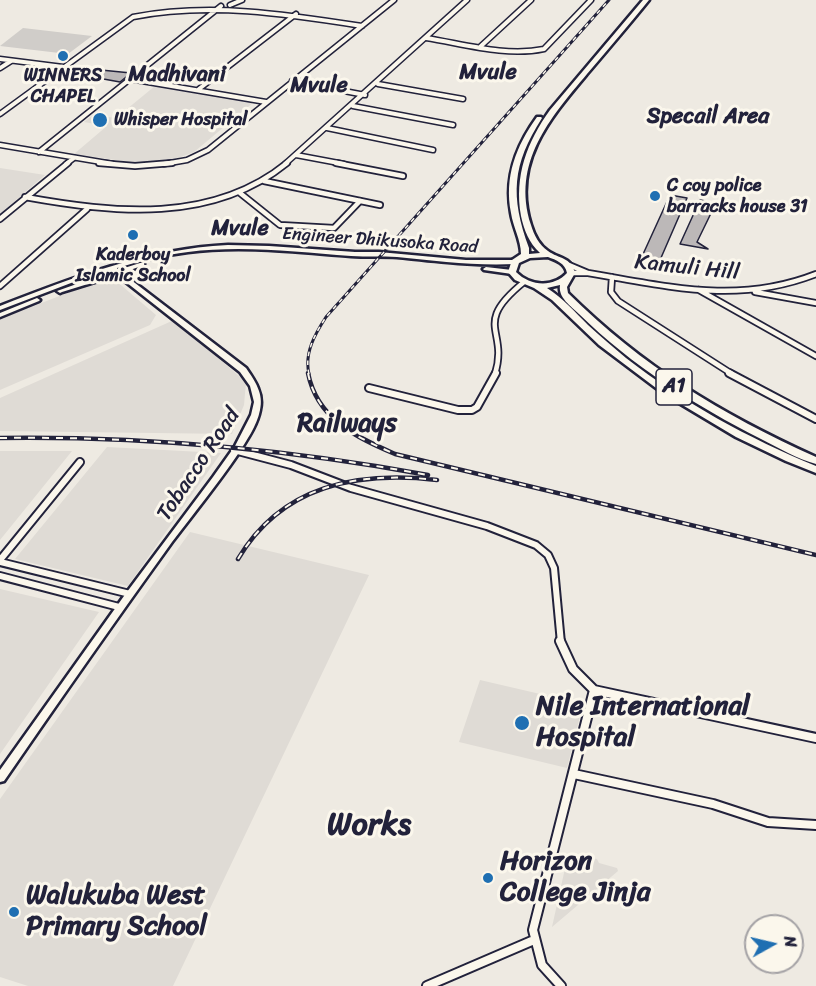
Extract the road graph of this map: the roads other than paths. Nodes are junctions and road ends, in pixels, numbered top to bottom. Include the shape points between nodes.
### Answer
1 (242, 0) edge
2 (394, 0) edge
3 (468, 0) edge
4 (531, 0) edge
5 (591, 0) edge
6 (639, 0) edge
7 (646, 0) edge
8 (221, 6) junction
9 (227, 6) junction
10 (296, 14) junction
11 (362, 26) junction
12 (426, 38) junction
13 (481, 46) junction
14 (0, 58) edge
15 (12, 60) junction
16 (64, 67) junction
17 (0, 68) edge
18 (130, 79) junction
19 (292, 81) junction
20 (378, 84) junction
21 (199, 89) junction
22 (364, 95) junction
23 (463, 99) dead end
24 (266, 102) junction
25 (353, 106) junction
26 (0, 114) edge
27 (453, 125) dead end
28 (327, 128) junction
29 (0, 145) edge
30 (433, 150) dead end
31 (39, 152) junction
32 (296, 155) junction
33 (74, 158) junction
34 (403, 176) dead end
35 (264, 181) junction
36 (240, 193) junction
37 (26, 197) junction
38 (360, 201) junction
39 (380, 205) dead end
40 (87, 208) junction
41 (0, 219) edge
42 (548, 255) junction
43 (518, 260) junction
44 (115, 269) junction
45 (512, 272) junction
46 (569, 273) junction
47 (816, 274) edge
48 (612, 277) junction
49 (524, 282) junction
50 (535, 285) junction
51 (0, 286) edge
52 (696, 289) junction
53 (752, 291) junction
54 (816, 303) edge
55 (0, 308) edge
56 (0, 315) edge
57 (816, 356) edge
58 (369, 388) dead end
59 (816, 419) edge
60 (234, 450) junction
61 (816, 461) edge
62 (80, 462) dead end
63 (816, 470) edge
64 (0, 561) edge
65 (26, 568) junction
66 (0, 576) edge
67 (16, 580) junction
68 (130, 594) junction
69 (119, 607) junction
70 (594, 690) junction
71 (816, 738) edge
72 (574, 774) junction
73 (0, 778) edge
74 (816, 825) edge
75 (534, 940) junction
76 (427, 986) edge
77 (561, 986) edge

1 - 9 street
2 - 11 street
3 - 12 street
4 - 13 street
5 - 13 street via 544,50
6 - 43 highway via 544,111 522,145 511,192 517,229 525,248 525,255
7 - 42 highway via 552,111 538,131 526,161 521,191 523,208 536,246
8 - 9 street
8 - 16 street via 165,7 140,14
8 - 18 street
9 - 10 street
10 - 11 street
10 - 21 street
11 - 19 street
12 - 13 street
12 - 20 street
14 - 15 street
15 - 16 street
15 - 17 street
16 - 26 street
18 - 21 street
18 - 31 street
19 - 22 street
19 - 24 street
20 - 22 street
20 - 23 street
21 - 24 street
22 - 25 street
24 - 33 street via 208,150 185,161 141,168
25 - 27 street
25 - 28 street
28 - 30 street
28 - 32 street
29 - 31 street
31 - 33 street
32 - 34 street
32 - 35 street
33 - 37 street
35 - 36 street
35 - 38 street
36 - 38 street via 280,225 304,228 334,228
36 - 40 street via 150,211
37 - 40 street
37 - 41 street
38 - 39 street
40 - 51 street
42 - 43 highway
42 - 46 highway via 564,261
43 - 44 street, Engineer Dhikusoka Road via 494,264 241,247 188,250
43 - 45 highway
44 - 45 street, Engineer Dhikusoka Road via 243,252 352,260 379,258
44 - 55 street, Engineer Dhikusoka Road
44 - 56 street, Engineer Dhikusoka Road
44 - 60 street, Tobacco Road via 236,363 254,384 258,403 255,414
45 - 49 highway, A1
46 - 48 street, Kamuli Hill
46 - 50 highway, A1 via 550,285
46 - 61 highway, A1 via 564,294 652,372 713,410
47 - 53 street, Kamuli Hill via 787,285
48 - 52 street, Kamuli Hill
48 - 59 street via 611,292 618,301 736,377
49 - 50 highway, A1
49 - 58 street via 496,311 496,372 477,407 458,410
50 - 63 highway, A1 via 555,296 606,346 668,392 737,434
52 - 53 street, Kamuli Hill
52 - 57 street
53 - 54 street
60 - 68 street, Tobacco Road
60 - 70 street via 308,470 351,488 538,546 553,567 556,626 563,652 569,665
62 - 64 street
64 - 65 street
65 - 67 street
65 - 68 street
66 - 67 street
67 - 69 street
68 - 69 street, Tobacco Road
69 - 73 street, Tobacco Road
70 - 71 street
70 - 72 street
72 - 74 street via 713,804 768,822
72 - 75 street via 533,930
75 - 76 street
75 - 77 street via 542,965

